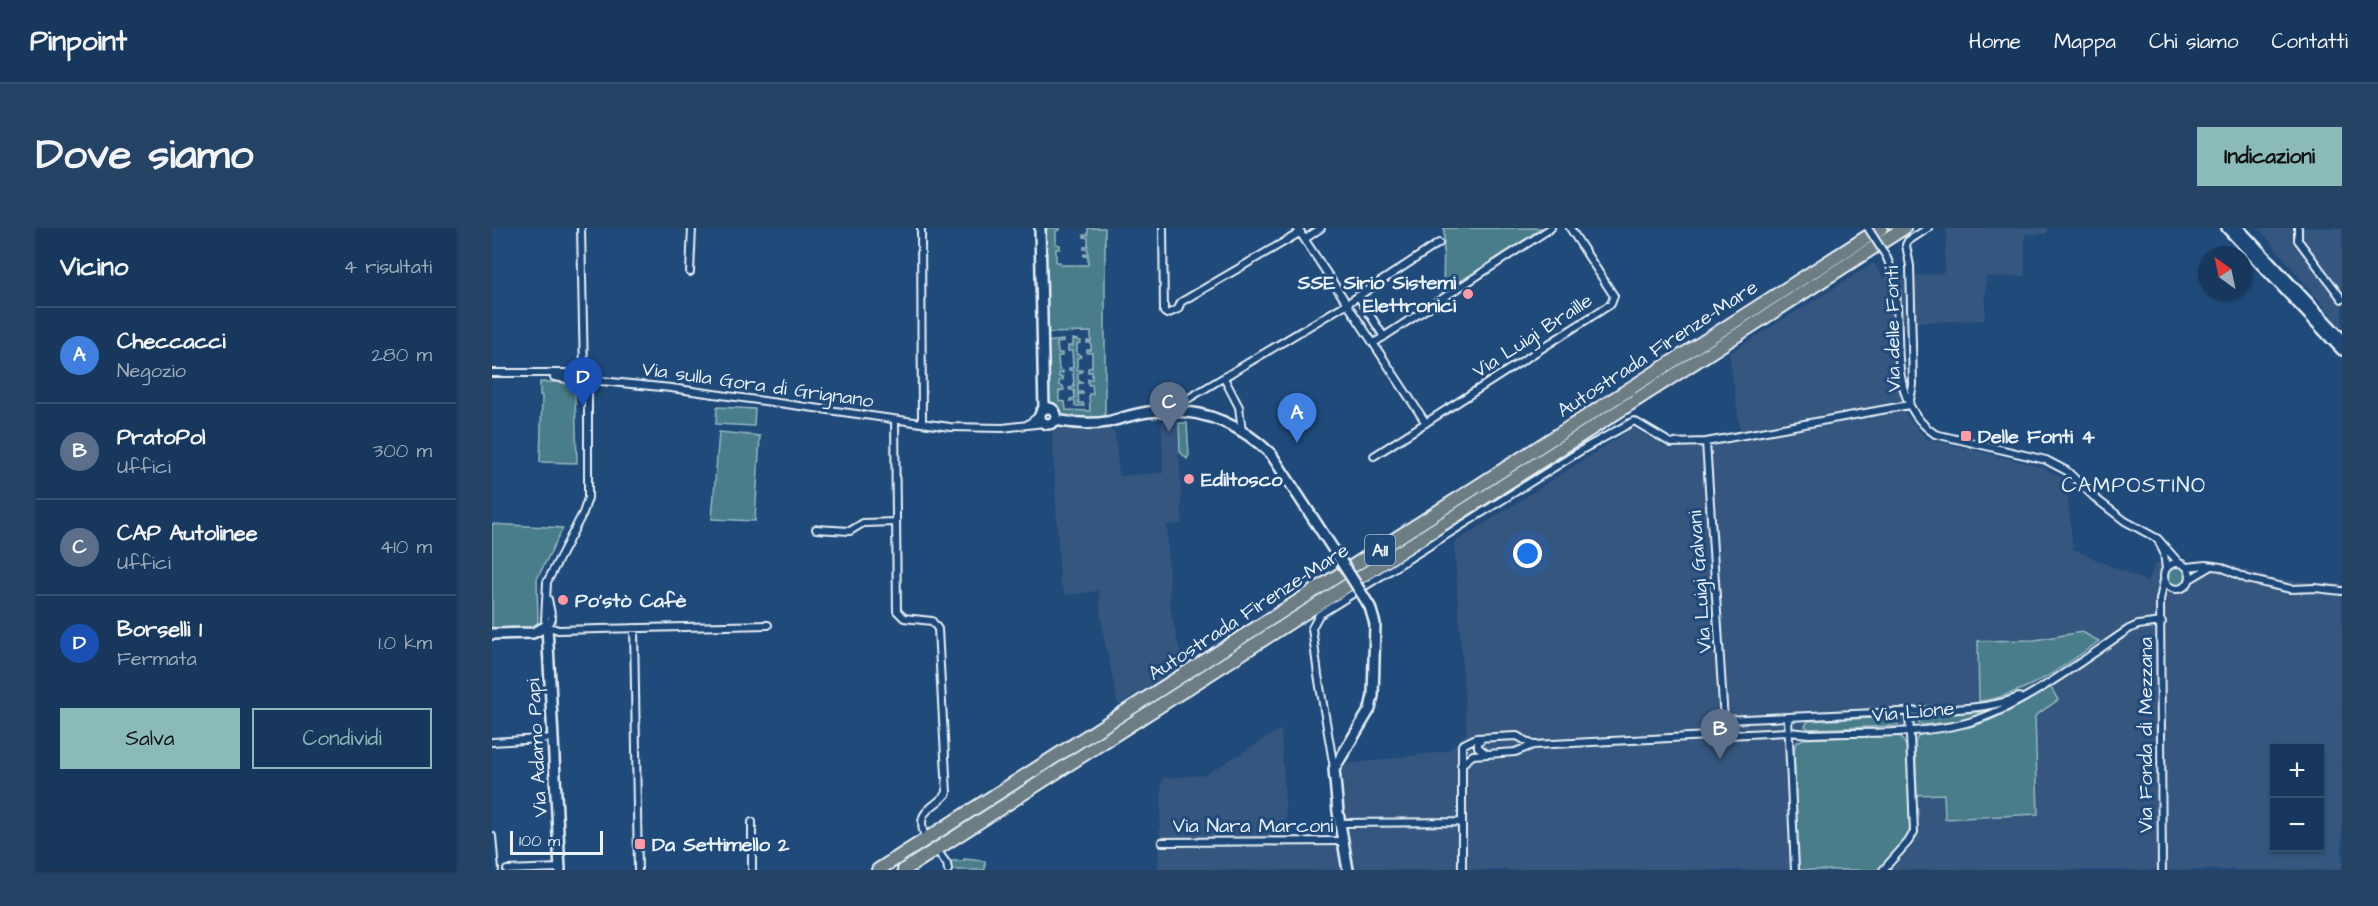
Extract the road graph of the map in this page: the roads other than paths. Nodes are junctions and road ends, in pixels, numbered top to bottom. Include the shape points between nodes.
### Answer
1 (581, 228) edge
2 (692, 228) edge
3 (921, 228) edge
4 (1040, 228) edge
5 (1163, 228) edge
6 (1321, 228) edge
7 (1551, 228) edge
8 (1570, 228) edge
9 (1868, 228) edge
10 (1881, 228) edge
11 (1904, 228) edge
12 (1928, 228) edge
13 (2227, 228) edge
14 (2238, 228) edge
15 (2298, 228) edge
16 (1299, 230) edge
17 (1305, 239) junction
18 (1439, 243) dead end
19 (690, 272) dead end
20 (1358, 296) junction
21 (2342, 299) edge
22 (1348, 303) junction
23 (1384, 337) junction
24 (2342, 339) edge
25 (1374, 343) junction
26 (2342, 350) edge
27 (492, 373) edge
28 (579, 375) junction
29 (1224, 378) junction
30 (591, 380) junction
31 (585, 388) junction
32 (1909, 405) junction
33 (1175, 410) junction
34 (1044, 411) junction
35 (1056, 418) junction
36 (895, 420) junction
37 (922, 422) junction
38 (1426, 423) junction
39 (1242, 430) junction
40 (1706, 442) junction
41 (1374, 456) dead end
42 (896, 522) junction
43 (816, 529) dead end
44 (2158, 539) junction
45 (2179, 563) junction
46 (2212, 566) junction
47 (2187, 567) junction
48 (2166, 569) junction
49 (2190, 579) junction
50 (2164, 580) junction
51 (2173, 589) junction
52 (2342, 591) edge
53 (2160, 600) junction
54 (2162, 622) junction
55 (768, 625) dead end
56 (547, 626) junction
57 (634, 628) junction
58 (492, 634) edge
59 (2033, 691) junction
60 (1909, 711) junction
61 (1788, 718) junction
62 (1724, 720) junction
63 (1910, 730) junction
64 (1788, 732) junction
65 (1725, 736) junction
66 (555, 738) junction
67 (1482, 738) junction
68 (492, 742) edge
69 (1533, 745) junction
70 (1486, 754) junction
71 (1461, 765) junction
72 (1334, 769) junction
73 (752, 822) dead end
74 (1462, 822) junction
75 (1341, 823) junction
76 (924, 834) dead end
77 (492, 836) edge
78 (1344, 841) junction
79 (1162, 842) dead end
80 (939, 853) dead end
81 (560, 869) edge
82 (495, 870) edge
83 (507, 870) edge
84 (638, 870) edge
85 (752, 870) edge
86 (878, 870) edge
87 (904, 870) edge
88 (948, 870) edge
89 (1348, 870) edge
90 (1462, 870) edge
91 (1795, 870) edge
92 (1883, 870) edge
93 (2162, 870) edge

1 - 28 street
2 - 19 street
3 - 37 street
4 - 34 street
5 - 16 street via 1167,314
6 - 17 street
7 - 23 street
8 - 38 street, Via Luigi Braille via 1614,296 1611,304
9 - 32 street, Via delle Fonti, bridge via 1894,274 1898,349
10 - 86 highway, Autostrada Firenze-Mare / A11
11 - 87 highway, Autostrada Firenze-Mare / A11
12 - 32 street, Via delle Fonti via 1906,245 1913,385
13 - 26 street
14 - 24 street
15 - 21 street via 2298,240
16 - 17 street
17 - 22 street
18 - 20 street
20 - 22 street
20 - 23 street
22 - 25 street
22 - 29 street
23 - 25 street
25 - 38 street
27 - 28 street
28 - 30 street
28 - 31 street via 575,385
29 - 33 street
29 - 39 street via 1239,407
30 - 31 street
30 - 36 street, Via sulla Gora di Grignano
31 - 56 street via 588,498 547,582 552,619
32 - 40 street
32 - 44 street, Via delle Fonti via 1923,426 1935,434 2046,460 2067,471 2124,521
33 - 35 street via 1104,422
33 - 39 street via 1210,415
34 - 35 street via 1055,411
34 - 35 street via 1049,424
34 - 37 street, Via sulla Gora di Grignano via 1028,425 981,428
36 - 37 street, Via sulla Gora di Grignano
36 - 42 street
38 - 41 street, Via Luigi Braille
39 - 72 street, bridge via 1273,458 1370,607 1375,624 1370,709
40 - 62 street, Via Luigi Galvani
40 - 72 street via 1671,443 1634,421 1319,615 1312,628
42 - 43 street via 863,523 850,531
42 - 76 street via 897,611 904,618 932,621 938,629 947,793 921,818
44 - 45 street, Via delle Fonti
44 - 48 street
45 - 47 street, Via delle Fonti
45 - 48 street
46 - 47 street, Via delle Fonti
46 - 49 street
46 - 52 street, Via delle Fonti via 2291,589
47 - 49 street
48 - 50 street
49 - 51 street via 2184,588
50 - 51 street
50 - 53 street, Via Fonda di Mezzana
51 - 53 street
53 - 54 street, Via Fonda di Mezzana
54 - 59 street, Via Lione via 2129,629
54 - 93 street, Via Fonda di Mezzana
55 - 57 street
56 - 57 street via 558,630
56 - 58 street via 533,633
56 - 66 street, Via Adamo Papi
57 - 84 street
59 - 60 street, Via Lione via 2006,702 1978,707
59 - 63 street, Via Lione via 2006,708 1972,721
60 - 61 street, Via Lione
60 - 63 street
61 - 62 street, Via Lione
61 - 64 street
62 - 65 street, Via Luigi Galvani
63 - 64 street, Via Lione
63 - 92 street via 1914,832
64 - 65 street, Via Lione
64 - 91 street
65 - 69 street, Via Lione
66 - 68 street
66 - 81 street, Via Adamo Papi
67 - 69 street via 1517,736
67 - 70 street via 1478,747
67 - 71 street via 1462,745
69 - 70 street via 1519,752
70 - 71 street via 1473,755
71 - 74 street
72 - 75 street
73 - 85 street
74 - 75 street
74 - 90 street
75 - 78 street
77 - 82 street
78 - 79 street, Via Nara Marconi
78 - 89 street
80 - 88 street
81 - 83 street

